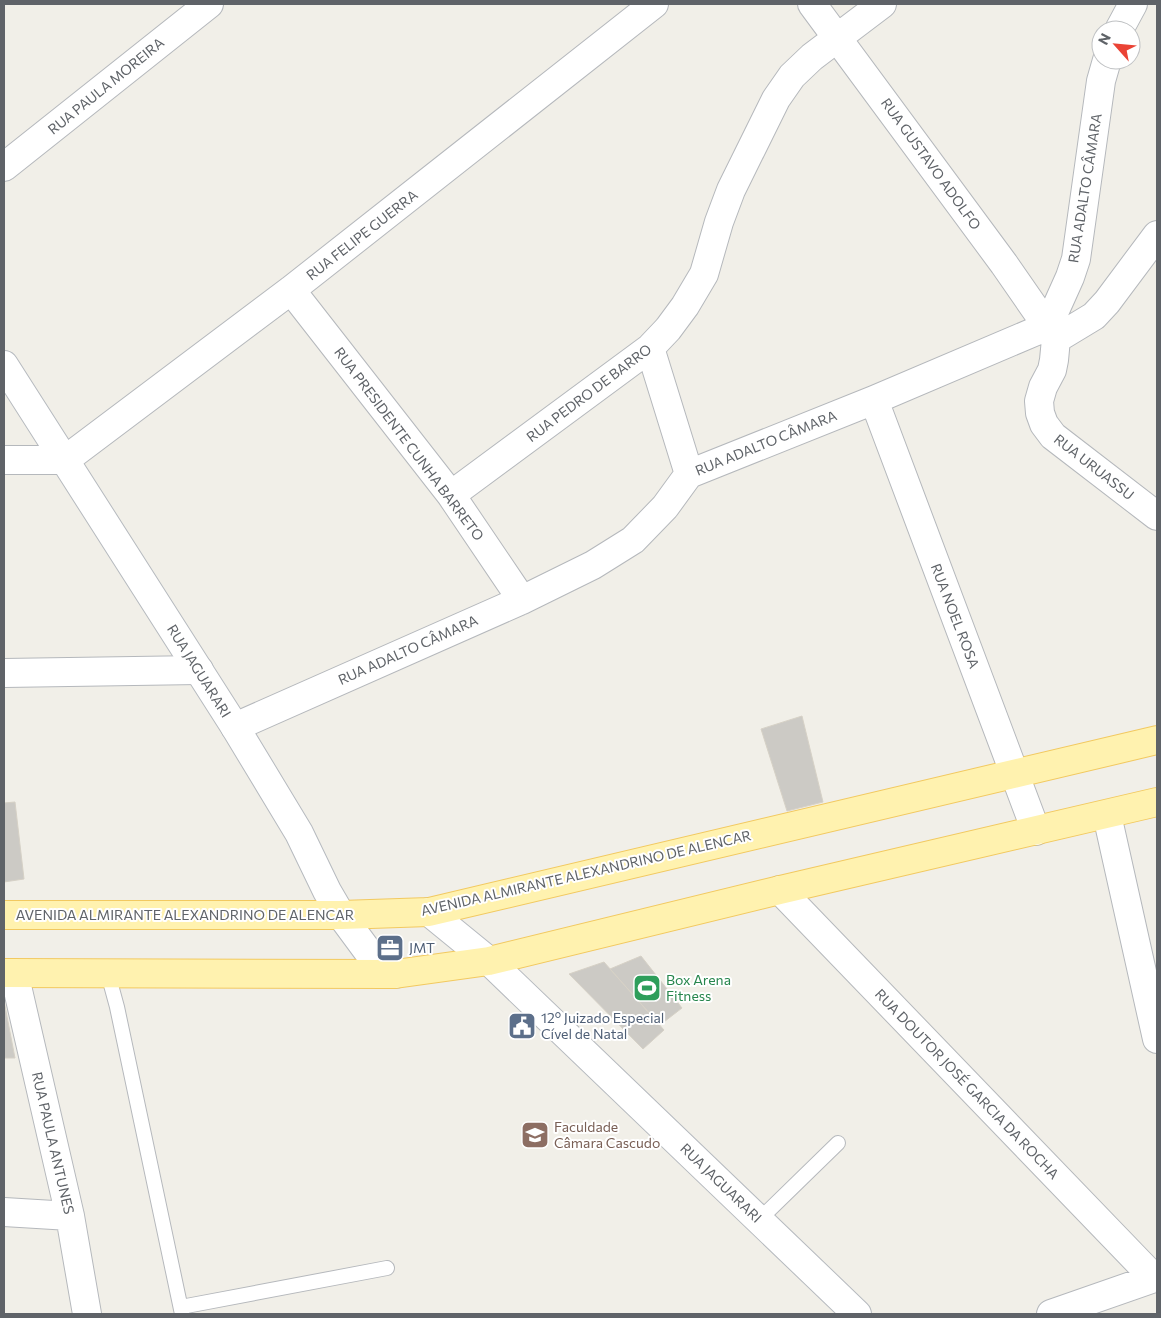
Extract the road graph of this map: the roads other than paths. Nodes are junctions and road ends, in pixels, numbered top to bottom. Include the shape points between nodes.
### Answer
1 (209, 4) edge
2 (654, 4) edge
3 (812, 4) edge
4 (882, 4) edge
5 (1133, 4) edge
6 (1124, 20) edge
7 (837, 37) junction
8 (1104, 70) edge
9 (4, 167) edge
10 (1157, 235) edge
11 (291, 290) junction
12 (1052, 332) junction
13 (650, 348) junction
14 (4, 365) edge
15 (874, 400) junction
16 (4, 460) edge
17 (65, 460) junction
18 (689, 474) junction
19 (451, 496) junction
20 (1157, 516) edge
21 (522, 600) junction
22 (199, 670) junction
23 (4, 673) edge
24 (235, 727) junction
25 (1157, 740) edge
26 (1014, 774) junction
27 (1157, 802) edge
28 (1106, 815) junction
29 (1036, 831) junction
30 (780, 890) junction
31 (429, 912) junction
32 (4, 914) edge
33 (342, 916) junction
34 (489, 961) junction
35 (9, 973) edge
36 (108, 974) junction
37 (395, 974) junction
38 (1157, 1039) edge
39 (838, 1143) dead end
40 (4, 1212) edge
41 (70, 1216) junction
42 (759, 1220) junction
43 (387, 1268) dead end
44 (1156, 1278) edge
45 (182, 1311) edge
46 (88, 1314) edge
47 (858, 1314) edge
48 (1051, 1314) edge

1 - 9 street, RUA PAULA MOREIRA
2 - 11 street, RUA FELIPE GUERRA
3 - 7 street, RUA GUSTAVO ADOLFO
4 - 7 street, RUA PEDRO DE BARRO
5 - 6 street
7 - 12 street, RUA GUSTAVO ADOLFO
7 - 13 street, RUA PEDRO DE BARRO via 792,76 776,99 731,190 704,274 668,330
8 - 12 street, RUA ADALTO CÂMARA via 1076,259
10 - 12 street via 1094,316
11 - 17 street, RUA FELIPE GUERRA
11 - 19 street, RUA PRESIDENTE CUNHA BARRETO
12 - 15 street, RUA ADALTO CÂMARA
12 - 20 street, RUA URUASSU via 1056,349 1053,365 1039,400 1044,424 1053,436
13 - 18 street
13 - 19 street, RUA PEDRO DE BARRO
14 - 17 street, RUA JAGUARARI
15 - 18 street, RUA ADALTO CÂMARA
15 - 26 street, RUA NOEL ROSA
16 - 17 street
17 - 22 street, RUA JAGUARARI
18 - 21 street, RUA ADALTO CÂMARA via 665,507 632,540 593,565
19 - 21 street, RUA PRESIDENTE CUNHA BARRETO
21 - 24 street, RUA ADALTO CÂMARA
22 - 23 street
22 - 24 street, RUA JAGUARARI
24 - 33 street, RUA JAGUARARI via 299,833
25 - 26 main road, AVENIDA ALMIRANTE ALEXANDRINO DE ALENCAR
26 - 29 street, RUA NOEL ROSA
26 - 31 main road, AVENIDA ALMIRANTE ALEXANDRINO DE ALENCAR
27 - 28 main road
28 - 29 main road
28 - 38 street
29 - 30 main road
30 - 34 main road
30 - 44 street, RUA DOUTOR JOSÉ GARCIA DA ROCHA
31 - 33 main road, AVENIDA ALMIRANTE ALEXANDRINO DE ALENCAR
31 - 34 street, RUA JAGUARARI
32 - 33 main road, AVENIDA ALMIRANTE ALEXANDRINO DE ALENCAR
33 - 37 street, RUA JAGUARARI via 372,957
34 - 37 main road
34 - 42 street, RUA JAGUARARI
35 - 36 main road
35 - 41 street, RUA PAULA ANTUNES
36 - 37 main road
36 - 45 lane via 118,1007
39 - 42 lane
40 - 41 street
41 - 46 street, RUA PAULA ANTUNES
42 - 47 street, RUA JAGUARARI
43 - 45 lane
44 - 48 street, RUA DOUTOR JOSÉ GARCIA DA ROCHA

